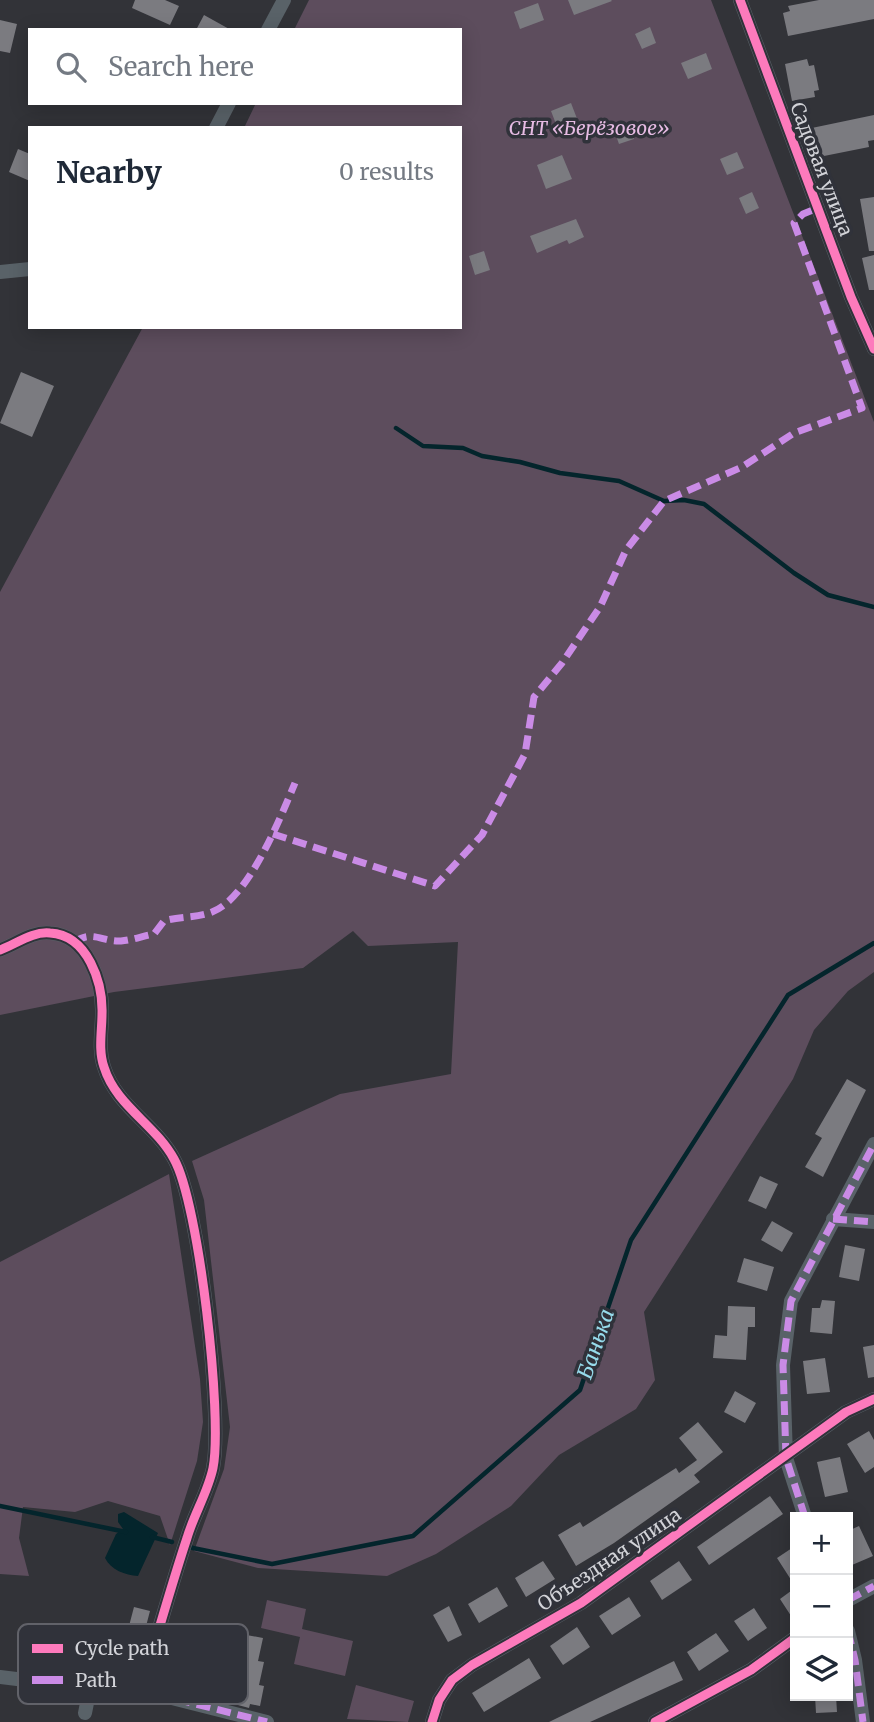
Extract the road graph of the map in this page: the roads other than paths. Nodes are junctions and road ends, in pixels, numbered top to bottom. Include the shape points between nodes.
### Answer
1 (284, 0) edge
2 (740, 0) edge
3 (269, 28) edge
4 (228, 105) edge
5 (217, 126) edge
6 (28, 269) edge
7 (0, 272) edge
8 (874, 349) edge
9 (0, 950) edge
10 (874, 1144) edge
11 (833, 1219) junction
12 (874, 1222) edge
13 (874, 1399) edge
14 (786, 1458) junction
15 (803, 1512) edge
16 (874, 1586) edge
17 (853, 1597) edge
18 (161, 1624) edge
19 (850, 1638) edge
20 (790, 1642) edge
21 (0, 1676) edge
22 (18, 1678) edge
23 (87, 1704) edge
24 (193, 1704) edge
25 (85, 1713) dead end
26 (267, 1722) edge
27 (432, 1722) edge
28 (655, 1722) edge
29 (863, 1722) edge

1 - 3 street
2 - 8 street, Садовая улица
4 - 5 street
6 - 7 street
9 - 18 street via 48,932 64,936 86,957 102,992 103,1064 112,1087 175,1159 187,1195 217,1431 212,1469
10 - 11 street
11 - 12 street
11 - 14 street via 791,1301 783,1365
13 - 14 street, Объездная улица via 846,1412
14 - 15 street
14 - 27 street, Объездная улица via 581,1603 472,1665 452,1680
16 - 17 street
19 - 29 street
20 - 28 street via 751,1670
21 - 22 street
23 - 25 street
24 - 26 street

